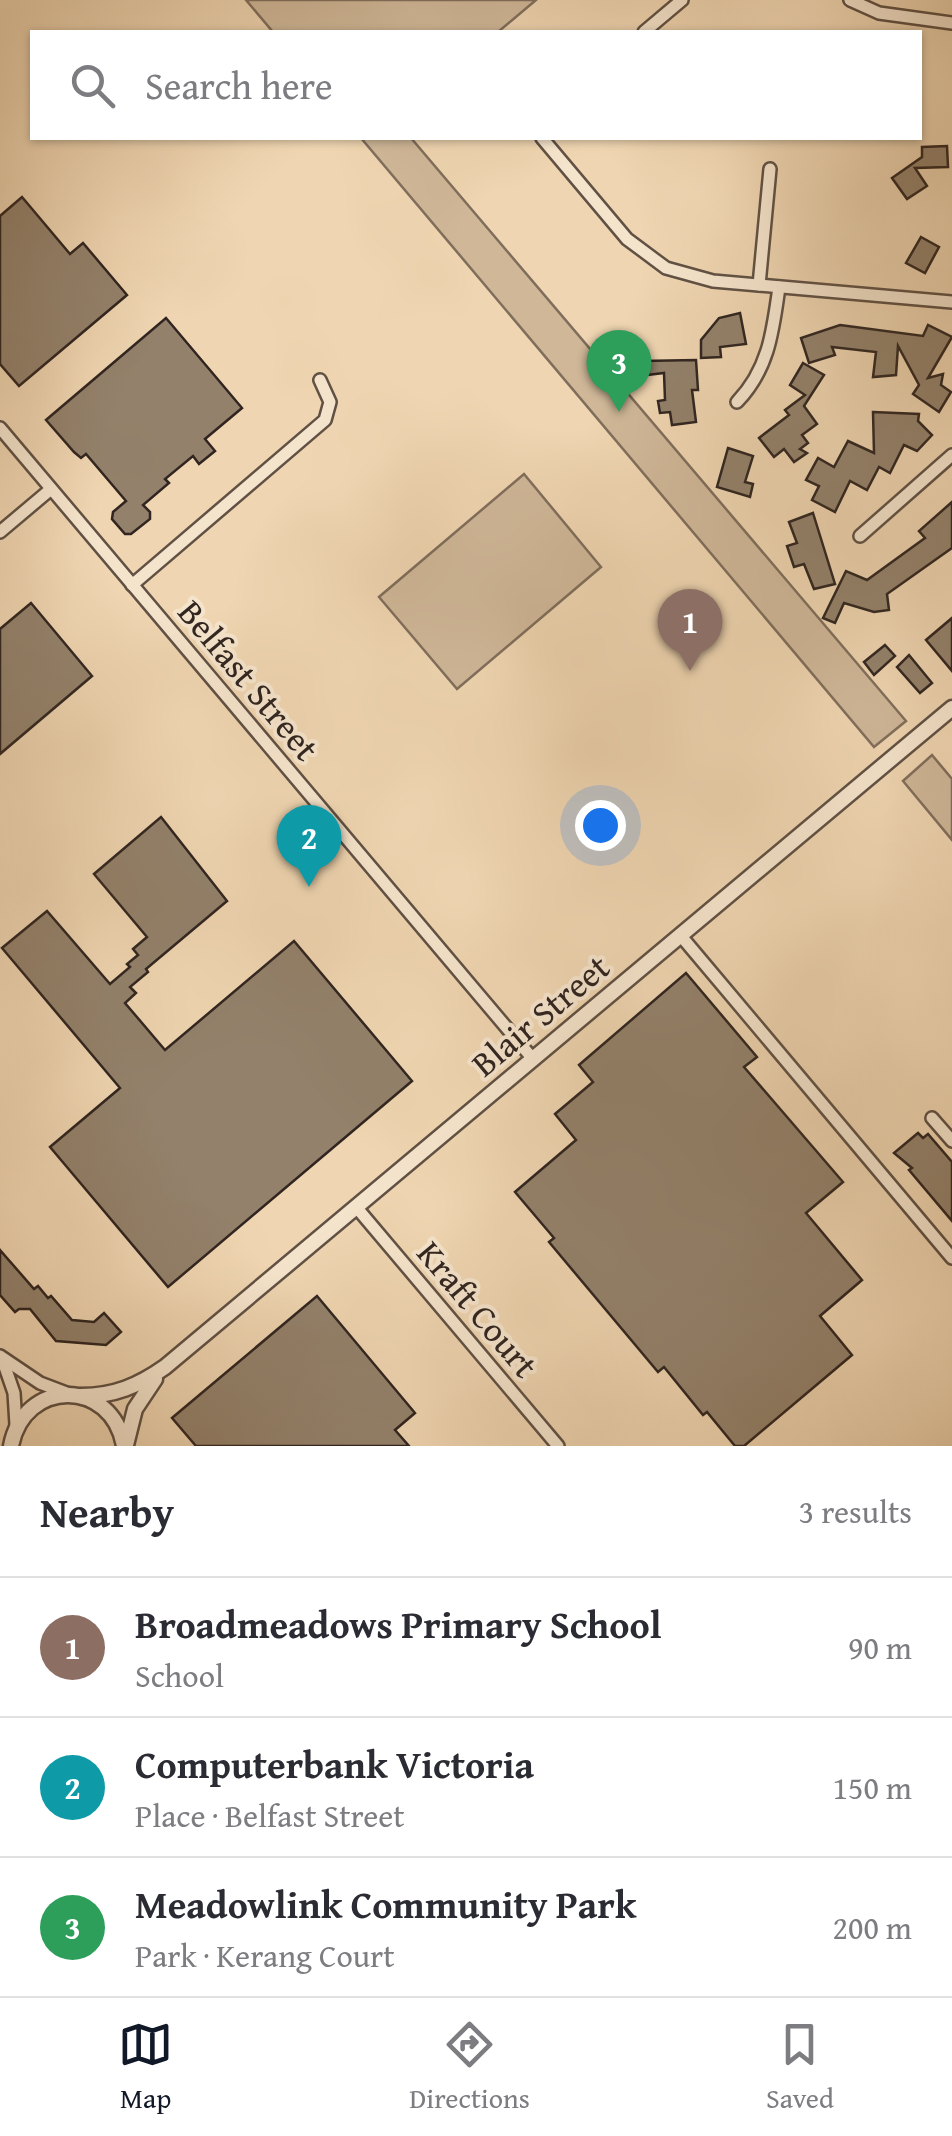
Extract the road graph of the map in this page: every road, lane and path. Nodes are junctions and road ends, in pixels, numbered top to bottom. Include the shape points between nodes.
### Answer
1 (682, 0) edge
2 (850, 0) edge
3 (952, 23) edge
4 (646, 30) edge
5 (544, 140) edge
6 (770, 169) dead end
7 (759, 285) junction
8 (779, 286) junction
9 (952, 300) edge
10 (320, 380) dead end
11 (737, 402) dead end
12 (0, 428) edge
13 (952, 456) edge
14 (51, 488) junction
15 (0, 532) edge
16 (860, 536) dead end
17 (132, 585) junction
18 (952, 708) edge
19 (681, 936) junction
20 (533, 1060) junction
21 (932, 1118) dead end
22 (952, 1142) edge
23 (357, 1208) junction
24 (952, 1258) edge
25 (1, 1357) edge
26 (166, 1368) junction
27 (75, 1395) junction
28 (16, 1424) junction
29 (10, 1445) edge
30 (125, 1446) edge
31 (558, 1446) edge

1 - 4 street
2 - 3 street via 879,13
5 - 7 street via 649,258 696,278
6 - 7 street
7 - 8 street
8 - 9 street
8 - 11 street via 762,366
10 - 17 street via 330,402 325,420
12 - 14 street, Belfast Street
13 - 16 street
14 - 15 street
14 - 17 street, Belfast Street
17 - 20 street, Belfast Street
18 - 19 street, Blair Street
19 - 20 street, Blair Street
19 - 24 street
20 - 23 street, Blair Street
21 - 22 street
23 - 26 street, Blair Street
23 - 31 street, Kraft Court
25 - 27 street via 40,1383
25 - 28 street
26 - 27 street, Blair Street via 120,1392
26 - 30 street, Blair Street via 144,1390
27 - 28 street, Blair Street via 40,1401
27 - 30 street via 112,1416
28 - 29 street

